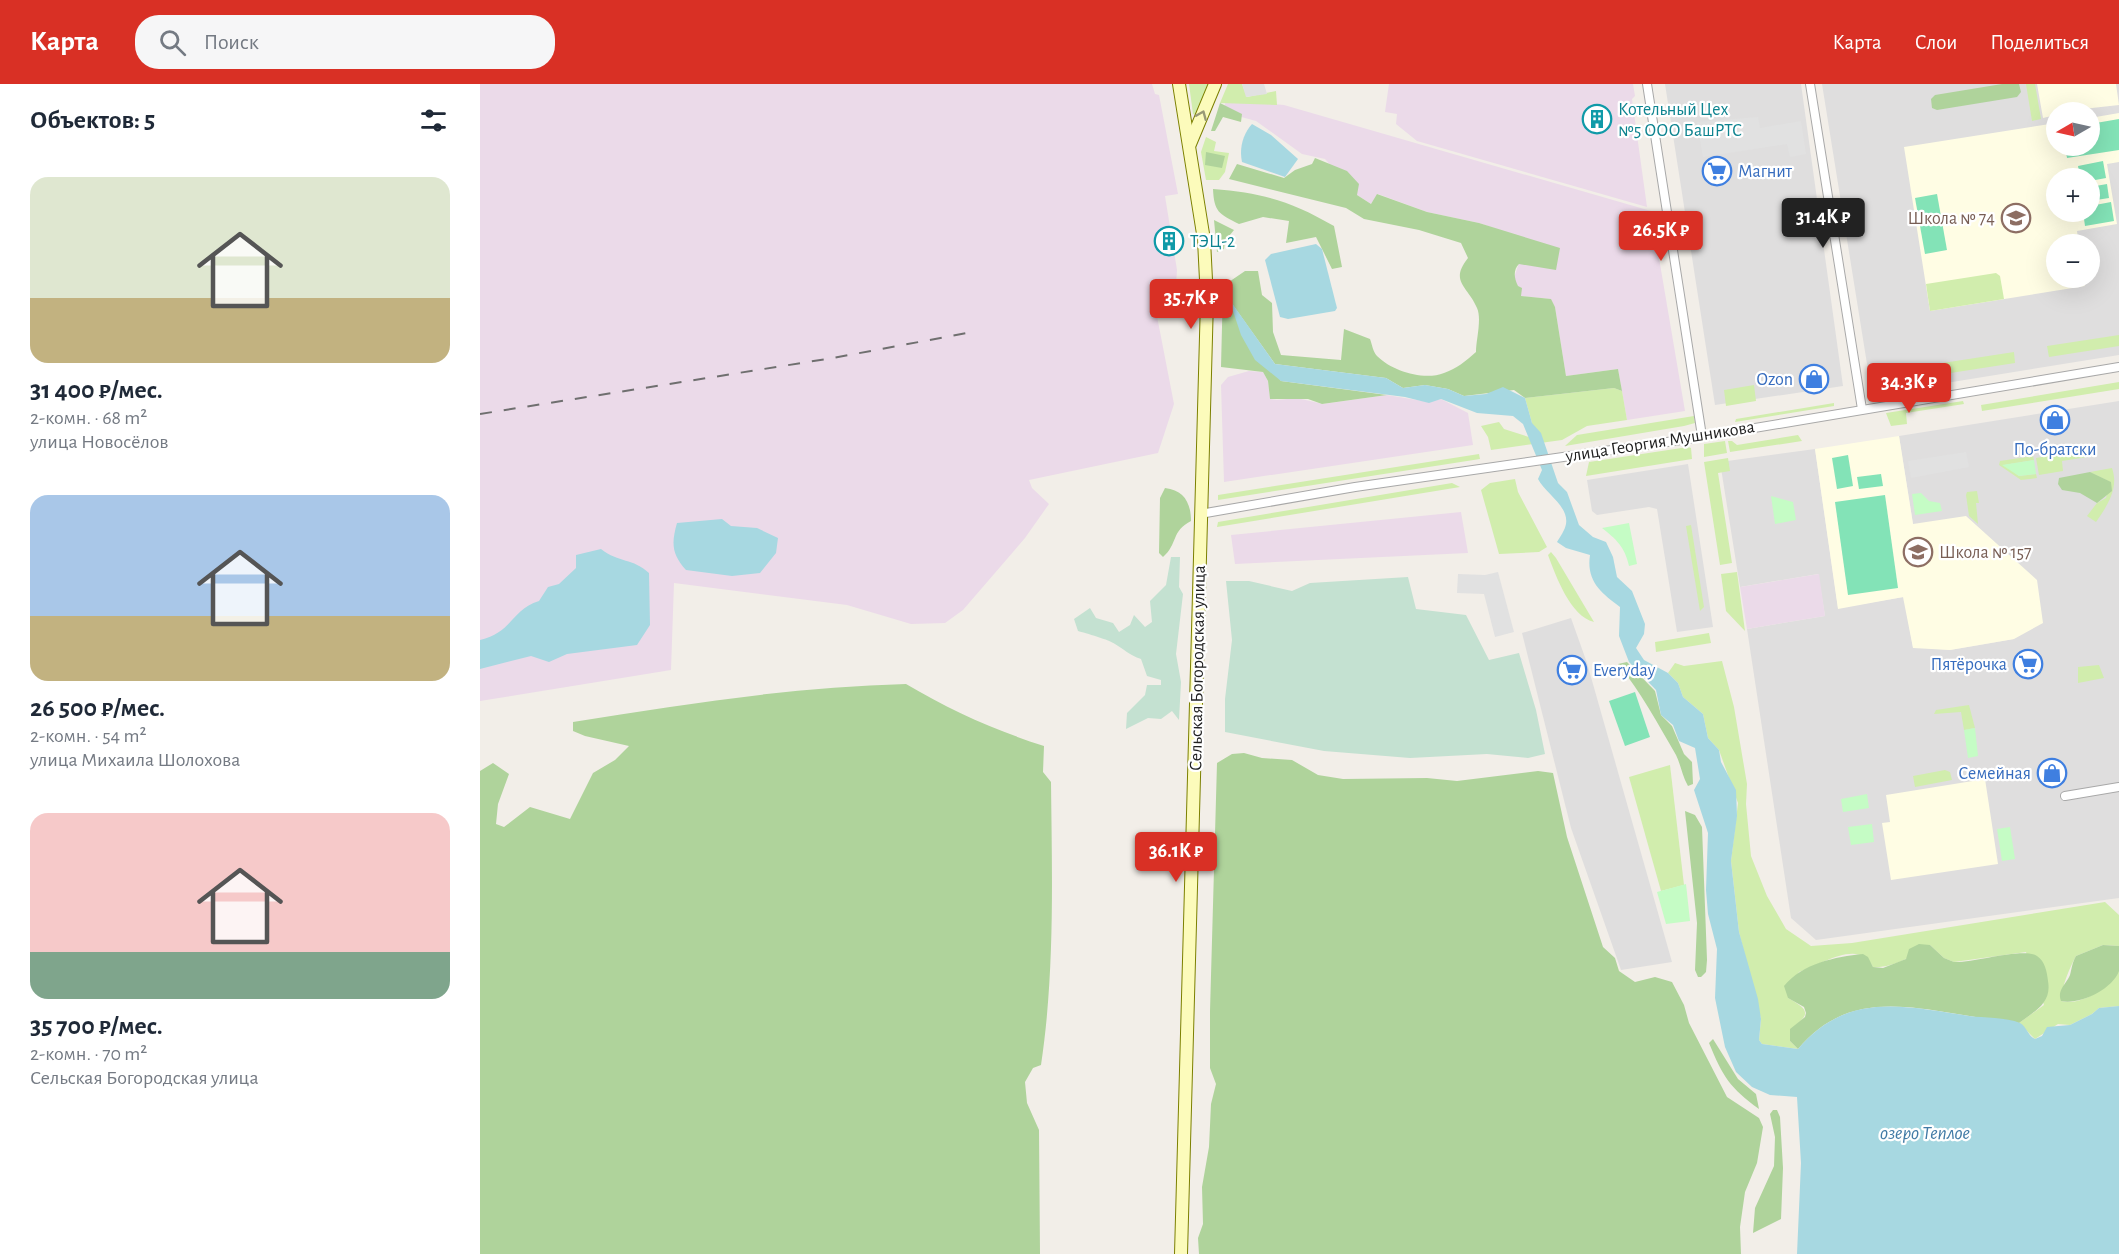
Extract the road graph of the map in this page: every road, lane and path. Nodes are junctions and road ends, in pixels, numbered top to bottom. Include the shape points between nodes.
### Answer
1 (1179, 84) edge
2 (1215, 84) edge
3 (1647, 84) edge
4 (1810, 84) edge
5 (1190, 145) junction
6 (2119, 367) edge
7 (1862, 409) junction
8 (1702, 436) junction
9 (1200, 514) junction
10 (2119, 787) edge
11 (2065, 796) dead end
12 (1181, 1254) edge

1 - 5 main road, Сельская Богородская улица
5 -> 2 main road
3 - 8 street
4 - 7 street
5 - 9 main road, Сельская Богородская улица via 1206,257
6 - 7 street, улица Георгия Мушникова
7 - 8 street, улица Георгия Мушникова
8 - 9 street, улица Георгия Мушникова
9 - 12 main road, Сельская Богородская улица
10 - 11 street

